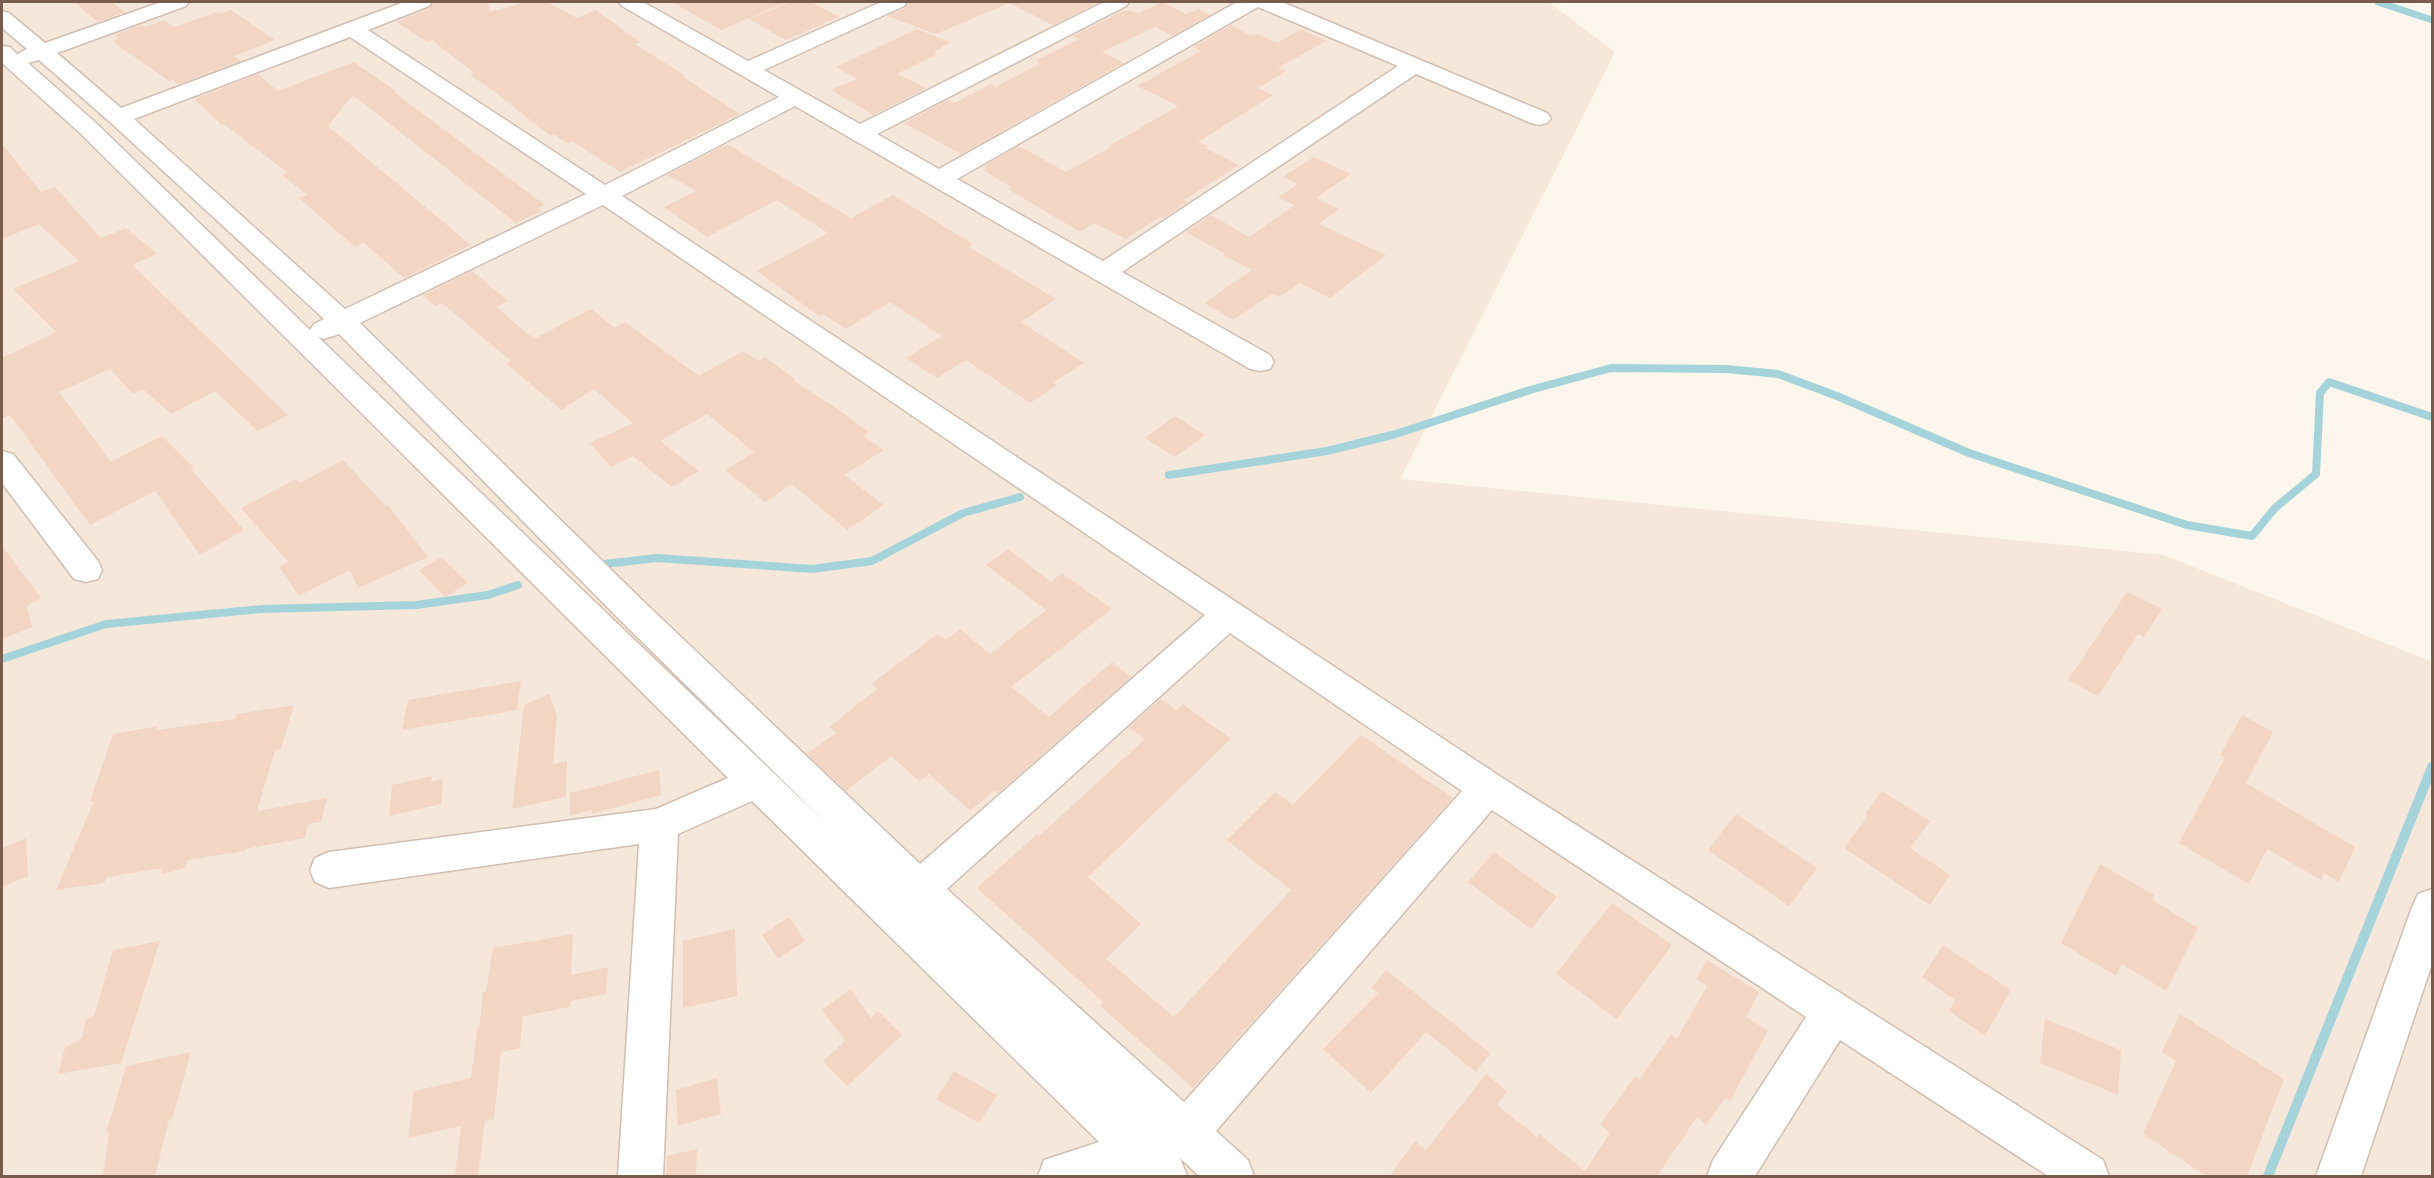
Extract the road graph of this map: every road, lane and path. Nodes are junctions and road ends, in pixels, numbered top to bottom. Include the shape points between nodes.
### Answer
1 (179, 2) edge
2 (422, 2) edge
3 (670, 2) edge
4 (897, 2) edge
5 (1119, 2) edge
6 (1251, 2) edge
7 (1265, 2) edge
8 (637, 6) edge
9 (2, 17) edge
10 (351, 28) junction
11 (15, 58) edge
12 (1415, 65) junction
13 (748, 69) junction
14 (796, 97) junction
15 (118, 117) junction
16 (1539, 118) dead end
17 (858, 134) junction
18 (939, 179) junction
19 (604, 195) junction
20 (1103, 273) junction
21 (342, 321) junction
22 (306, 339) junction
23 (1260, 362) dead end
24 (2, 462) edge
25 (86, 570) dead end
26 (1229, 614) junction
27 (757, 783) junction
28 (1488, 788) junction
29 (659, 825) junction
30 (328, 870) dead end
31 (919, 889) junction
32 (2433, 907) edge
33 (1833, 1012) junction
34 (1185, 1134) junction
35 (1152, 1165) edge
36 (640, 1176) edge
37 (1060, 1176) edge
38 (1232, 1176) edge
39 (1729, 1176) edge
40 (2087, 1176) edge
41 (2338, 1176) edge

1 - 11 street
2 - 10 street
3 - 8 street
4 - 13 street
5 - 17 street
6 - 18 street
7 - 12 street
8 - 13 street
9 - 11 street
10 - 15 street
10 - 19 street
11 - 15 street
11 - 22 street
12 - 16 street
12 - 20 street
13 - 14 street
14 - 17 street
14 - 19 street
15 - 21 street
17 - 18 street
18 - 20 street
19 - 21 street
19 - 26 street
20 - 23 street
21 - 22 street
21 - 31 street via 621,600
22 - 27 street
24 - 25 street
26 - 28 street
26 - 31 street
27 - 29 street
27 - 35 street
28 - 33 street
28 - 34 street
29 - 30 street
29 - 36 street
31 - 34 street
32 - 41 street
33 - 39 street
33 - 40 street
34 - 35 street
34 - 38 street
35 - 37 street

